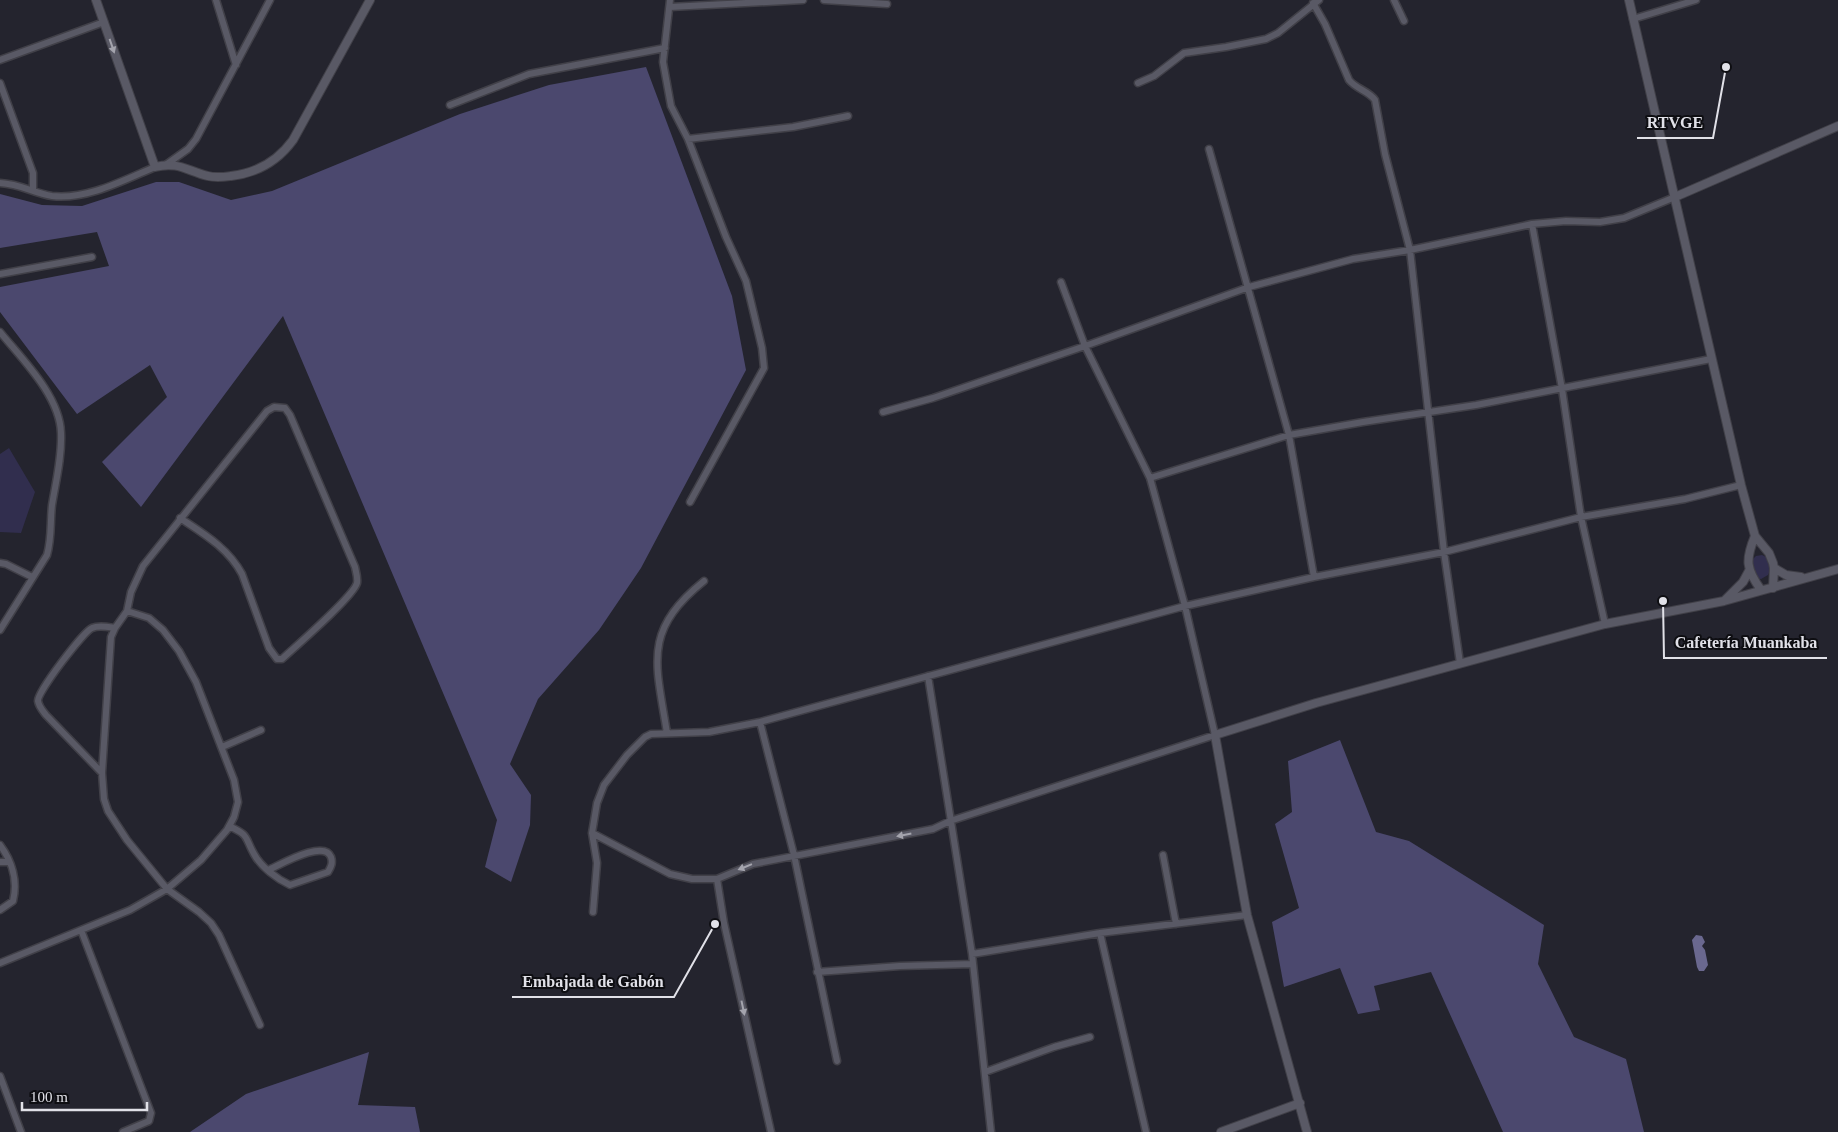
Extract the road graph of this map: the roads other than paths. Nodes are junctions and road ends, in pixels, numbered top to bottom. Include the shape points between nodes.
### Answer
1 (96, 0) edge
2 (216, 0) edge
3 (270, 0) edge
4 (370, 0) edge
5 (803, 0) edge
6 (824, 0) edge
7 (1394, 0) edge
8 (1629, 0) edge
9 (1696, 0) edge
10 (1316, 2) edge
11 (670, 3) edge
12 (887, 4) dead end
13 (1633, 19) junction
14 (1404, 21) dead end
15 (104, 22) junction
16 (665, 48) junction
17 (0, 60) edge
18 (236, 64) junction
19 (0, 82) edge
20 (1138, 84) dead end
21 (450, 106) dead end
22 (848, 116) dead end
23 (1838, 126) edge
24 (688, 139) junction
25 (1209, 149) dead end
26 (167, 164) junction
27 (155, 166) junction
28 (0, 183) edge
29 (33, 189) junction
30 (1674, 197) junction
31 (1532, 224) junction
32 (1410, 250) junction
33 (92, 257) dead end
34 (0, 274) edge
35 (1061, 282) dead end
36 (1248, 288) junction
37 (0, 332) edge
38 (1085, 346) junction
39 (1711, 359) junction
40 (1562, 389) junction
41 (883, 412) dead end
42 (1428, 413) junction
43 (1289, 435) junction
44 (1150, 478) junction
45 (1741, 485) junction
46 (690, 502) dead end
47 (1581, 517) junction
48 (180, 518) junction
49 (1755, 536) junction
50 (1444, 552) junction
51 (0, 563) edge
52 (1774, 568) junction
53 (1838, 569) edge
54 (1748, 571) junction
55 (32, 577) junction
56 (1808, 577) junction
57 (1314, 578) junction
58 (704, 581) dead end
59 (1773, 588) junction
60 (1761, 590) junction
61 (1724, 601) junction
62 (1185, 606) junction
63 (128, 611) junction
64 (1605, 624) junction
65 (1, 625) edge
66 (115, 628) junction
67 (1460, 664) junction
68 (928, 676) junction
69 (760, 722) junction
70 (261, 730) dead end
71 (667, 733) junction
72 (1215, 734) junction
73 (222, 747) junction
74 (102, 773) junction
75 (950, 821) junction
76 (229, 826) junction
77 (592, 833) junction
78 (0, 845) edge
79 (794, 855) junction
80 (1163, 855) dead end
81 (0, 862) edge
82 (9, 862) junction
83 (268, 870) junction
84 (717, 879) junction
85 (167, 889) junction
86 (0, 910) edge
87 (593, 912) dead end
88 (1247, 915) junction
89 (1176, 924) junction
90 (81, 930) junction
91 (1100, 933) junction
92 (972, 954) junction
93 (0, 963) edge
94 (973, 964) junction
95 (817, 972) junction
96 (260, 1025) dead end
97 (1090, 1037) dead end
98 (837, 1061) dead end
99 (985, 1072) junction
100 (0, 1076) edge
101 (1300, 1103) junction
102 (22, 1132) edge
103 (123, 1132) edge
104 (771, 1132) edge
105 (992, 1132) edge
106 (1146, 1132) edge
107 (1221, 1132) edge
108 (1307, 1132) edge

1 - 15 street
2 - 18 street
3 - 18 street
4 - 26 street via 293,140 279,156 258,170 219,178
5 - 11 street
6 - 12 street
7 - 14 street
8 - 13 street
9 - 13 street
10 - 20 street via 1266,39 1184,53
10 - 32 street via 1349,80 1375,100
11 - 16 street
13 - 30 street
15 - 17 street
15 -> 27 street
16 - 21 street via 529,74
16 - 24 street via 671,106
18 - 26 street via 196,139
19 - 29 street via 33,173
22 - 24 street via 793,127
23 - 30 street
24 - 46 street via 746,281 764,368
25 - 36 street
26 - 27 street
27 - 29 street via 115,184 70,196 52,196
28 - 29 street
30 - 31 street via 1624,218
30 - 39 street
31 - 32 street
31 - 40 street
32 - 36 street via 1353,259
32 - 42 street
33 - 34 street
35 - 38 street
36 - 38 street
36 - 43 street
37 - 55 street via 35,374 53,402 61,431 50,545
38 - 41 street
38 - 44 street
39 - 40 street
39 - 45 street
40 - 42 street
40 - 47 street
42 - 43 street
42 - 50 street
43 - 44 street
43 - 57 street
44 - 62 street
45 - 47 street via 1685,499
45 - 49 street
47 - 50 street
47 - 64 street
48 - 48 street via 216,542 238,565 269,648 277,659 282,659 345,600 357,583 355,567 285,408 274,407 268,411
48 - 63 street via 143,566 131,592
49 - 52 street via 1769,553
49 - 54 street via 1749,550
50 - 57 street
50 - 67 street
51 - 55 street
52 - 56 street via 1791,577
52 - 59 street
53 - 56 street
54 - 60 street
54 - 61 street via 1743,582
55 - 65 street
56 - 59 street
57 - 62 street
58 - 71 street via 679,605 660,636 657,666
59 - 60 street
60 - 61 street
61 - 64 street
62 - 68 street
62 - 72 street
63 - 66 street
63 - 73 street via 149,618 179,651 196,682
64 - 67 street
66 - 74 street via 108,664
66 - 74 street via 96,627 86,632 46,684 38,701 40,708
67 - 72 street via 1316,702
68 - 69 street
68 - 75 street
69 - 71 street via 709,732
69 - 79 street
70 - 73 street
71 - 77 street via 645,737 604,785
72 - 75 street
72 - 88 street
73 - 76 street via 238,802
74 - 85 street via 108,811
75 -> 79 street via 933,829
75 - 92 street
76 - 83 street via 247,837 254,854
76 - 85 street via 201,860
77 - 84 street via 670,874 692,879
77 - 87 street via 597,863
78 - 82 street
79 -> 84 street via 753,864
79 - 95 street
80 - 89 street
81 - 82 street
82 - 86 street via 16,887 13,901
83 - 83 street via 280,880 294,885 328,872 332,860 326,851 315,850
84 -> 104 street
85 - 90 street via 130,910
85 - 96 street via 199,912 220,935
88 - 89 street
88 - 101 street
89 - 91 street
90 - 93 street
90 - 103 street via 151,1113 149,1121
91 - 92 street
91 - 106 street
92 - 94 street
94 - 95 street
94 - 99 street
95 - 98 street
97 - 99 street
99 - 105 street
100 - 102 street
101 - 107 street
101 - 108 street

